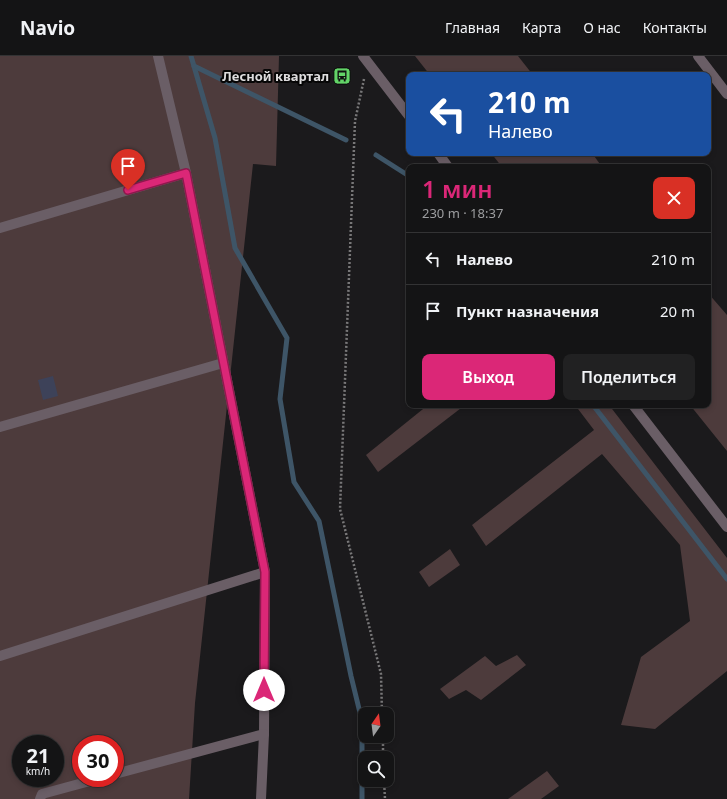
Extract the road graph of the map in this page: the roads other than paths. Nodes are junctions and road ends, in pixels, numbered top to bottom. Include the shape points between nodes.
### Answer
1 (158, 56) edge
2 (698, 56) edge
3 (365, 59) edge
4 (710, 72) edge
5 (711, 73) edge
6 (727, 94) edge
7 (406, 112) edge
8 (186, 173) junction
9 (0, 228) edge
10 (223, 363) junction
11 (635, 408) edge
12 (0, 427) edge
13 (727, 527) edge
14 (265, 572) junction
15 (0, 656) edge
16 (264, 734) junction
17 (124, 772) edge
18 (72, 786) edge
19 (40, 799) edge
20 (261, 799) edge

1 - 8 street
2 - 4 street
3 - 7 street
5 - 6 street
8 - 9 street
8 - 10 street
10 - 12 street
10 - 14 street
11 - 13 street
14 - 15 street
14 - 16 street
16 - 17 street
16 - 20 street
18 - 19 street via 42,794

